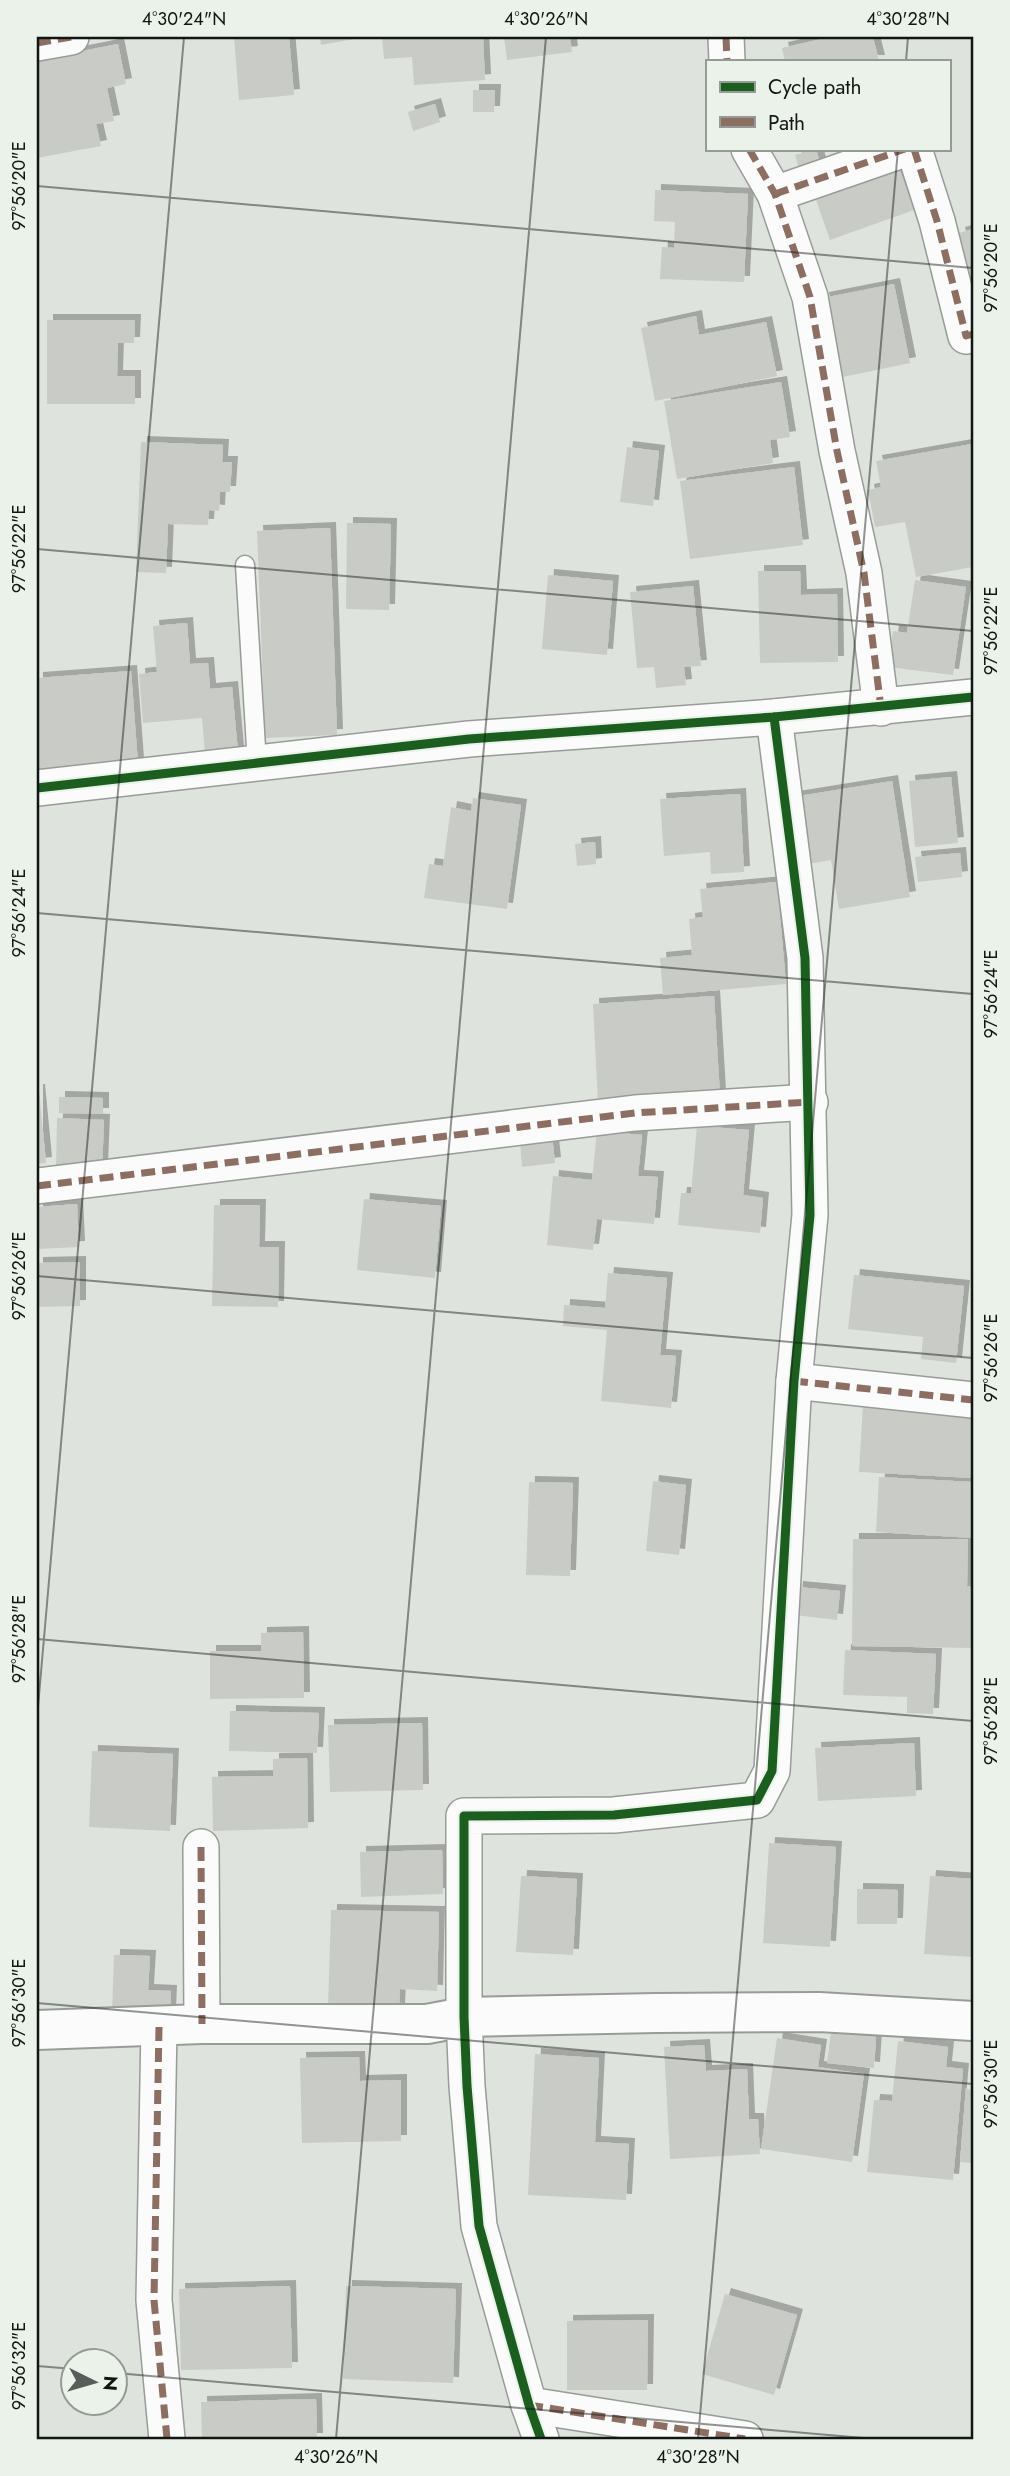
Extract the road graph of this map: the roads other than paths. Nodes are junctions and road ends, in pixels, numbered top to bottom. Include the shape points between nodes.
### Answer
1 (71, 37) edge
2 (726, 37) edge
3 (37, 43) edge
4 (727, 60) edge
5 (751, 150) edge
6 (902, 150) edge
7 (914, 150) edge
8 (775, 194) junction
9 (973, 334) edge
10 (245, 565) dead end
11 (973, 697) edge
12 (881, 708) junction
13 (774, 717) junction
14 (257, 764) junction
15 (37, 788) edge
16 (810, 1102) junction
17 (37, 1186) edge
18 (794, 1381) junction
19 (973, 1401) edge
20 (201, 1847) dead end
21 (464, 2017) junction
22 (973, 2021) edge
23 (202, 2024) junction
24 (159, 2027) junction
25 (37, 2030) edge
26 (529, 2405) junction
27 (167, 2439) edge
28 (541, 2439) edge
29 (745, 2439) edge

1 - 3 street
2 - 4 street
5 - 8 street
6 - 8 street
7 - 9 street via 966,336
8 - 12 street via 810,297 864,573
10 - 14 lane
11 - 12 street
12 - 13 street
13 - 14 street via 469,739
13 - 16 street via 805,958
14 - 15 street
16 - 17 street via 622,1115
16 - 18 street via 810,1215
18 - 19 street
18 - 21 street via 772,1771 757,1800 614,1815 464,1816
20 - 23 street
21 - 22 street via 819,2012
21 - 23 street via 427,2024
21 - 26 street via 479,2226
23 - 24 street
24 - 25 street
24 - 27 street via 154,2300
26 - 28 street
26 - 29 street

